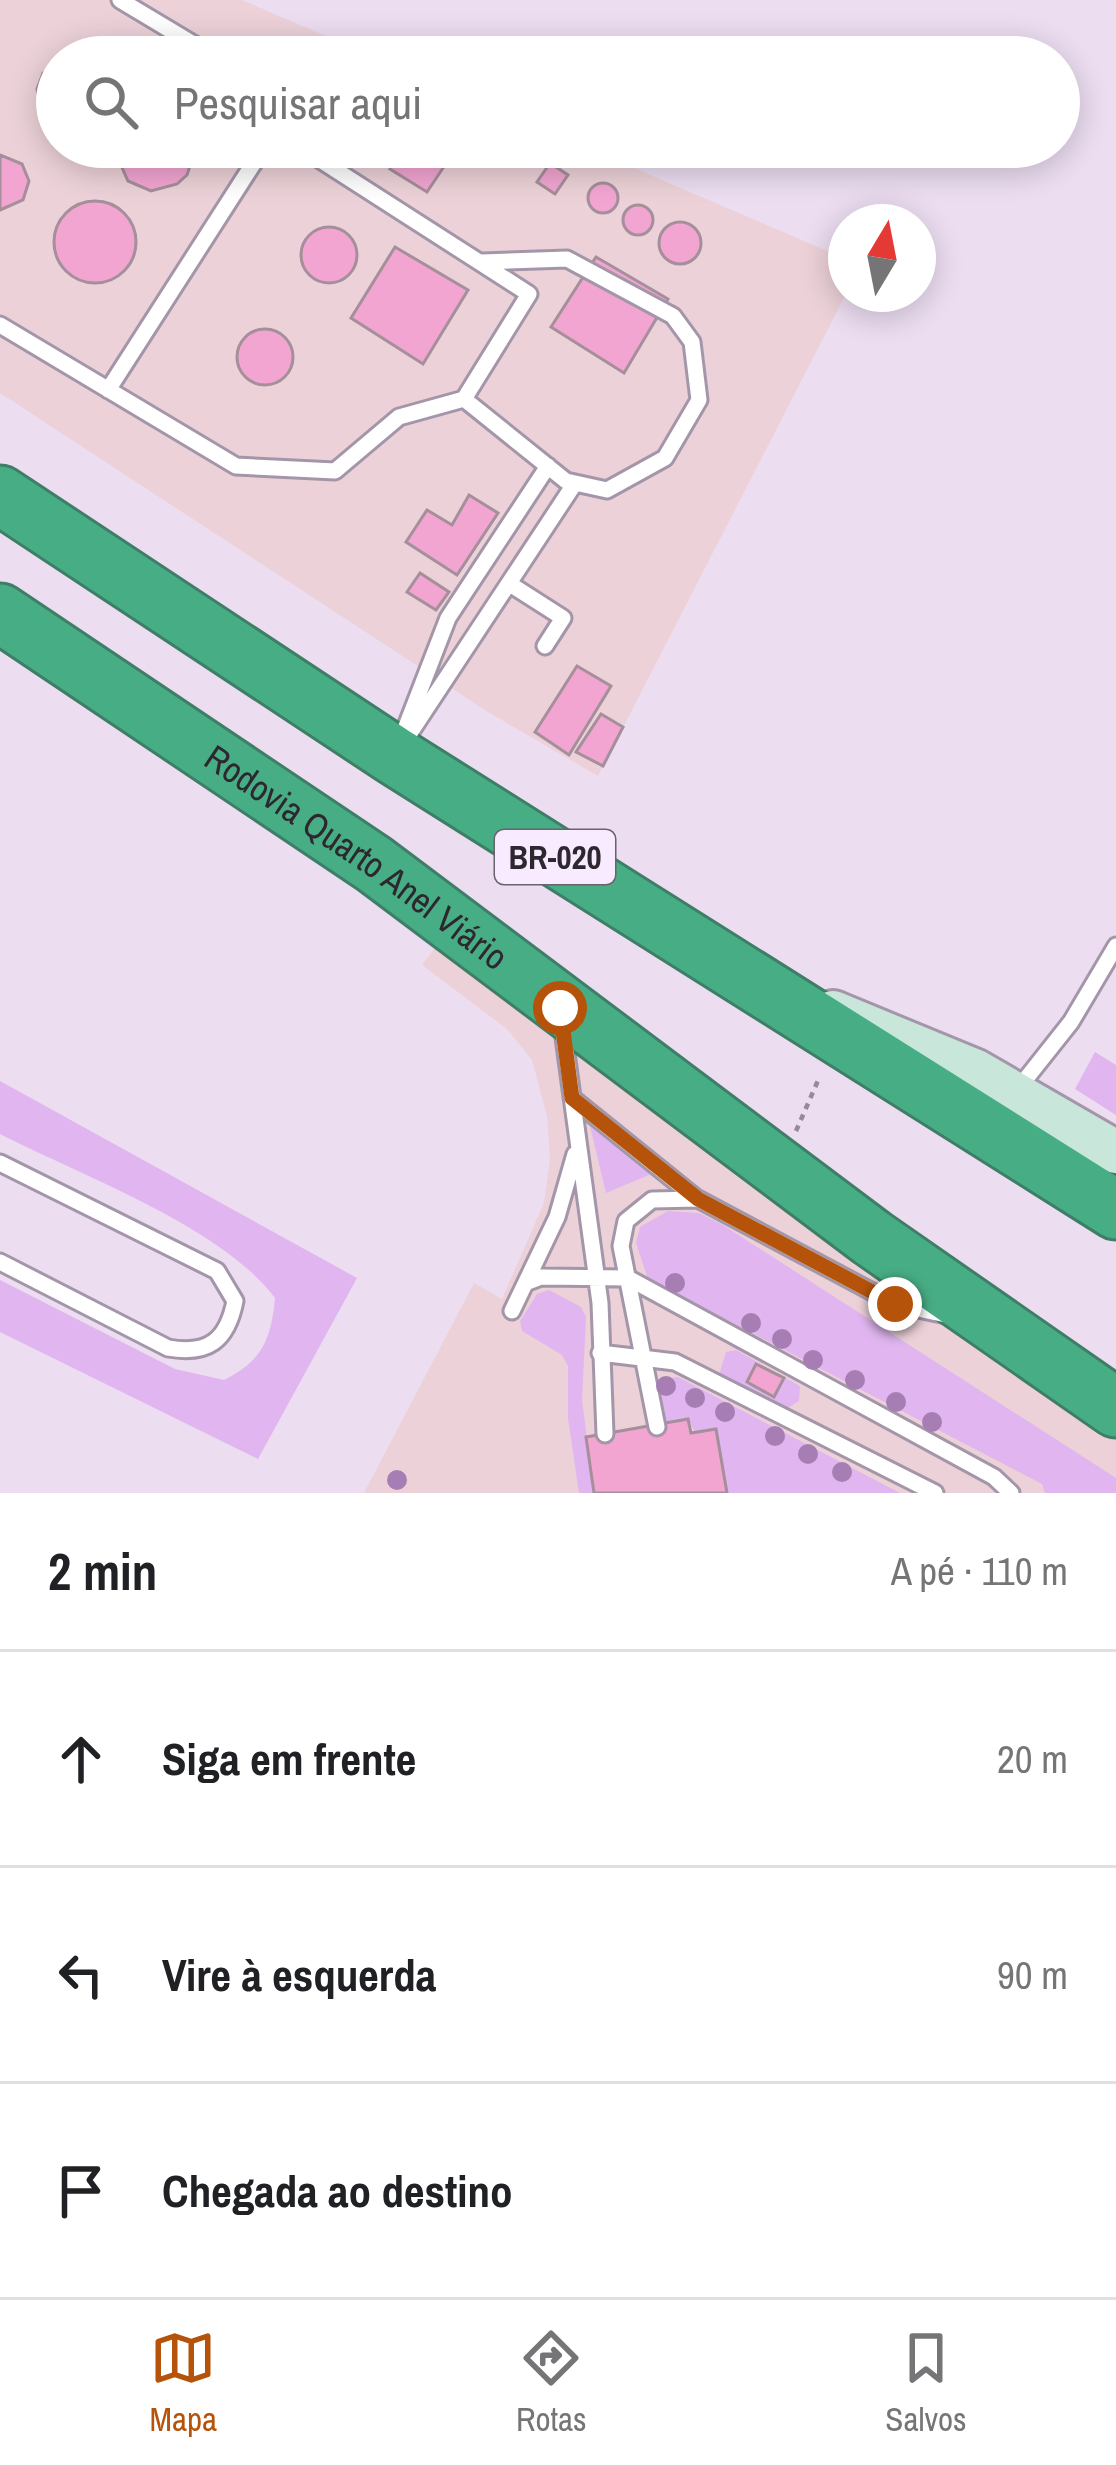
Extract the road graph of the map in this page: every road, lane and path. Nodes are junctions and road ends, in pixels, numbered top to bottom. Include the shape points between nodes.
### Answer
1 (120, 0) edge
2 (180, 36) edge
3 (251, 168) edge
4 (333, 168) edge
5 (479, 262) junction
6 (0, 325) edge
7 (108, 390) junction
8 (464, 399) junction
9 (548, 466) junction
10 (575, 483) junction
11 (0, 495) edge
12 (509, 584) junction
13 (0, 613) edge
14 (545, 646) dead end
15 (395, 756) junction
16 (1116, 946) edge
17 (769, 991) junction
18 (560, 1008) junction
19 (832, 1031) junction
20 (1015, 1092) junction
21 (572, 1098) junction
22 (578, 1139) junction
23 (1116, 1152) edge
24 (0, 1163) edge
25 (777, 1168) junction
26 (698, 1199) junction
27 (1116, 1210) edge
28 (0, 1262) edge
29 (628, 1278) junction
30 (597, 1281) junction
31 (528, 1282) junction
32 (512, 1311) dead end
33 (1004, 1327) junction
34 (601, 1353) junction
35 (643, 1355) junction
36 (1116, 1408) edge
37 (657, 1427) dead end
38 (605, 1434) dead end
39 (935, 1493) edge
40 (1011, 1493) edge

1 - 2 lane
3 - 7 lane
4 - 5 lane
5 - 8 lane via 529,294
5 - 10 lane via 567,259 674,316 692,342 699,400 665,458 607,490
6 - 7 lane
7 - 8 lane via 236,466 335,471 399,417
8 - 9 lane
9 - 10 lane
9 - 15 lane via 448,618
10 - 12 lane
11 - 15 highway, BR-020
12 - 14 lane via 563,618
12 - 15 lane
13 - 18 highway, Rodovia Quarto Anel Viário via 374,864
15 - 17 highway, BR-020
16 - 20 lane
17 - 19 highway, BR-020
17 - 20 street via 908,1038
18 - 21 lane
18 - 25 highway, Rodovia Quarto Anel Viário
19 - 25 path via 814,1096
19 - 27 highway, BR-020
20 - 23 street
21 - 22 lane
21 - 26 lane
22 - 30 lane
22 - 31 lane
24 - 28 lane via 218,1271 235,1301 218,1343 194,1353 168,1348
25 - 33 highway, Rodovia Quarto Anel Viário
26 - 29 lane via 652,1200 626,1220
26 - 33 lane via 895,1304
29 - 30 lane
29 - 35 lane
29 - 40 lane
30 - 31 lane
30 - 34 lane
31 - 32 lane
33 - 36 highway, Rodovia Quarto Anel Viário
34 - 35 lane
34 - 38 lane
35 - 37 lane
35 - 39 lane via 675,1362

